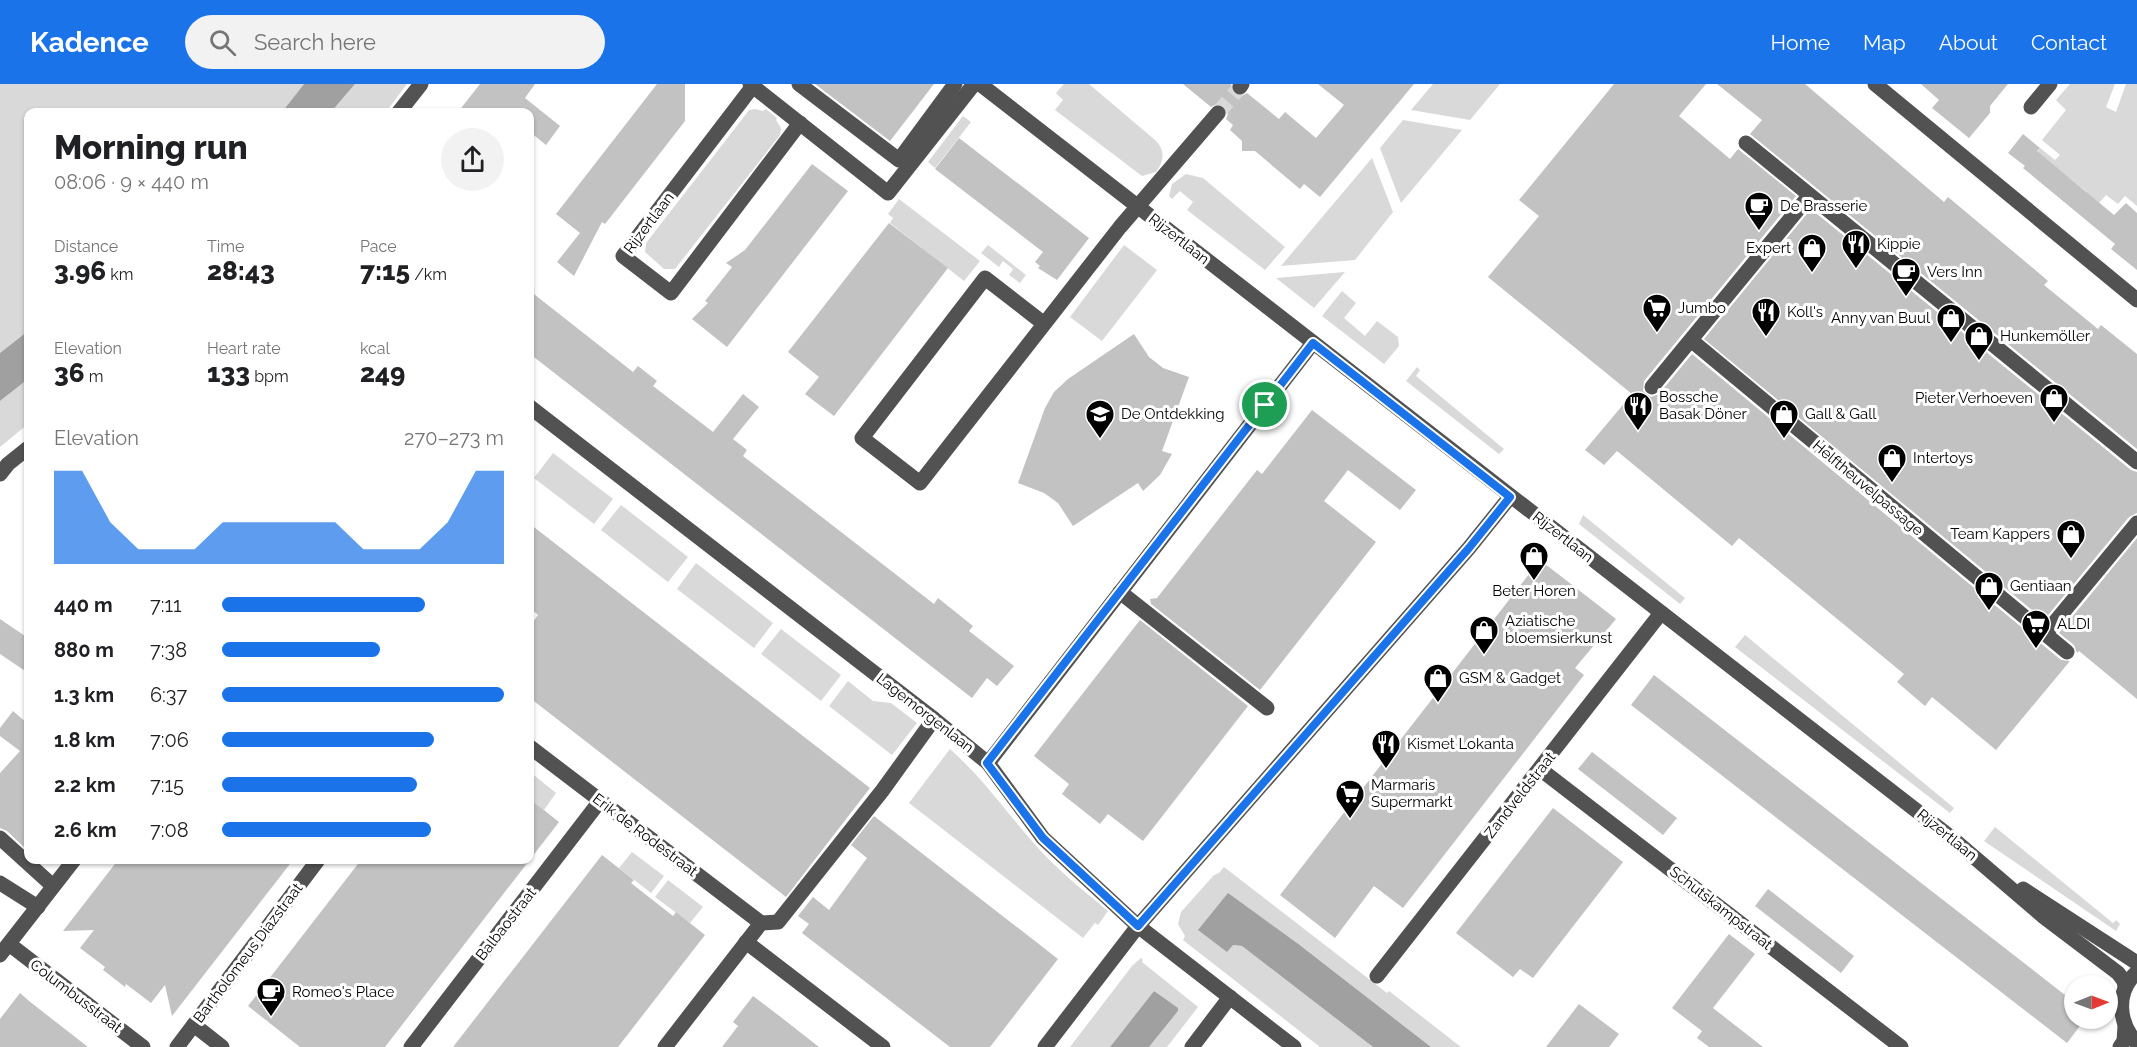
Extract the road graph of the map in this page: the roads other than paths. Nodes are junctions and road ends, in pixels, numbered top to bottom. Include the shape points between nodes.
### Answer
1 (421, 84) edge
2 (799, 84) edge
3 (955, 84) edge
4 (974, 84) edge
5 (980, 84) edge
6 (1875, 84) edge
7 (2050, 84) edge
8 (752, 85) edge
9 (2031, 107) dead end
10 (402, 108) edge
11 (1218, 113) tunnel mouth
12 (800, 123) junction
13 (1746, 143) dead end
14 (1809, 196) junction
15 (1138, 207) junction
16 (2137, 300) edge
17 (1043, 323) junction
18 (1692, 341) junction
19 (1313, 343) junction
20 (1652, 387) dead end
21 (534, 410) edge
22 (24, 451) edge
23 (2137, 462) edge
24 (0, 474) edge
25 (1510, 497) junction
26 (2137, 523) edge
27 (1120, 592) junction
28 (1661, 613) junction
29 (2045, 634) junction
30 (2067, 652) dead end
31 (1267, 708) dead end
32 (934, 719) junction
33 (534, 750) edge
34 (987, 763) junction
35 (1540, 769) junction
36 (600, 801) junction
37 (0, 838) edge
38 (24, 860) edge
39 (29, 864) edge
40 (71, 864) edge
41 (315, 864) edge
42 (1987, 867) junction
43 (0, 883) edge
44 (53, 886) junction
45 (38, 907) junction
46 (761, 923) junction
47 (1138, 926) junction
48 (746, 942) junction
49 (4, 950) edge
50 (2137, 963) edge
51 (2137, 972) edge
52 (1377, 976) dead end
53 (2125, 987) junction
54 (1230, 998) junction
55 (194, 1025) junction
56 (2125, 1026) junction
57 (2137, 1043) edge
58 (143, 1047) edge
59 (177, 1047) edge
60 (222, 1047) edge
61 (411, 1047) edge
62 (665, 1047) edge
63 (883, 1047) edge
64 (1045, 1047) edge
65 (1192, 1047) edge
66 (1294, 1047) edge
67 (1901, 1047) edge
68 (2120, 1047) edge

1 - 10 street
2 - 3 street via 899,160
4 - 12 street, Rijzertlaan via 888,193
5 - 15 street, Rijzertlaan
6 - 16 street
7 - 9 street
8 - 12 street, Rijzertlaan
8 - 12 street, Rijzertlaan via 623,256 671,293
11 - 15 street, Rijzertlaan
13 - 14 street
14 - 18 street
14 - 23 street
15 - 17 street
15 - 19 street, Rijzertlaan
17 - 17 street via 920,483 862,438 985,278
18 - 20 street
18 - 29 street, Helftheuvelpassage
19 - 25 street, Rijzertlaan
19 - 27 street
21 - 32 street, Lagemorgenlaan
22 - 24 street
25 - 28 street, Rijzertlaan
25 - 47 street
26 - 29 street
27 - 31 street
27 - 34 street
28 - 35 street, Zandveldstraat
28 - 42 street, Rijzertlaan
29 - 30 street, Helftheuvelpassage
32 - 34 street, Lagemorgenlaan
32 - 46 street via 778,922
33 - 36 street, Erik de Rodestraat
34 - 47 street, Lagemorgenlaan via 1043,838
35 - 52 street, Zandveldstraat
35 - 67 street, Schutskampstraat
36 - 46 street, Erik de Rodestraat
36 - 61 street, Balbaostraat
37 - 38 street
39 - 44 street
40 - 44 street
41 - 55 street, Bartholomeus Diazstraat
42 - 50 street, Rijzertlaan
42 - 53 street, Rijzertlaan via 2044,917 2118,973
43 - 45 street
44 - 45 street
45 - 49 street
46 - 48 street
47 - 54 street, Lagemorgenlaan
47 - 64 street
48 - 62 street
48 - 63 street
49 - 58 street, Columbusstraat
51 - 53 street
53 - 56 street via 2121,999
54 - 65 street
54 - 66 street, Lagemorgenlaan
55 - 59 street, Bartholomeus Diazstraat
55 - 60 street
56 - 57 street
56 - 68 street

